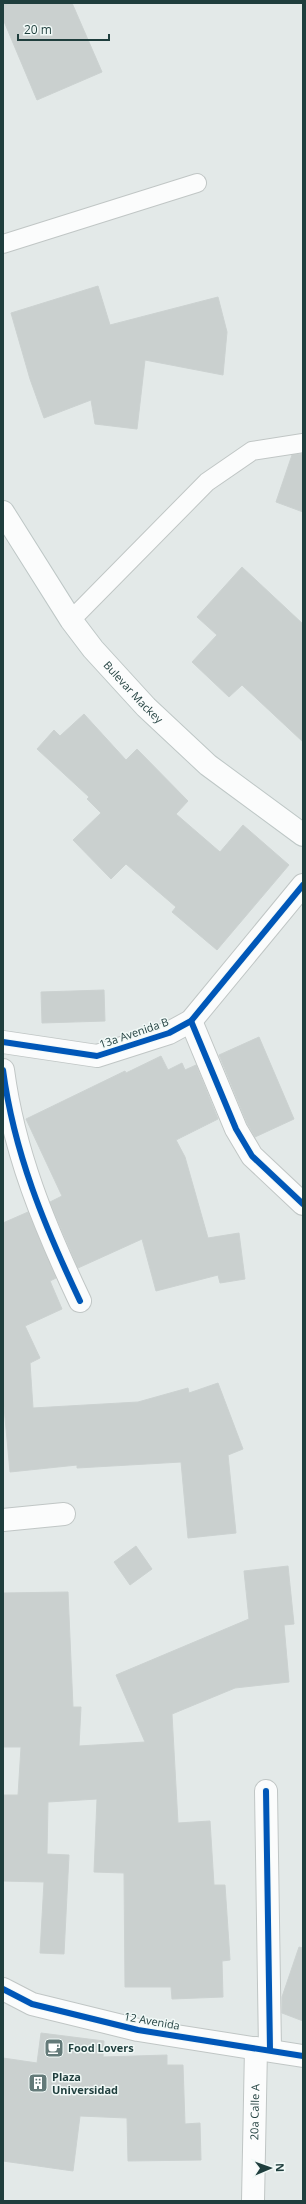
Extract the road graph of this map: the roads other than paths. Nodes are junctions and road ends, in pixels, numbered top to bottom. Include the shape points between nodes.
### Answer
1 (197, 183) dead end
2 (3, 244) edge
3 (303, 443) edge
4 (3, 512) edge
5 (71, 620) junction
6 (303, 835) edge
7 (303, 885) edge
8 (191, 1021) junction
9 (3, 1042) edge
10 (3, 1070) edge
11 (303, 1204) edge
12 (80, 1301) dead end
13 (64, 1514) dead end
14 (3, 1520) edge
15 (266, 1790) dead end
16 (3, 1989) edge
17 (263, 2049) junction
18 (303, 2056) edge
19 (253, 2201) edge

1 - 2 lane
3 - 5 lane via 252,451 207,482
4 - 5 street, Bulevar Mackey
5 - 6 street, Bulevar Mackey via 146,707 208,765
7 - 8 street, 13a Avenida B
8 - 9 street, 13a Avenida B via 169,1033 97,1056
8 - 11 street via 236,1129 252,1156
10 - 12 street via 29,1182 52,1241
13 - 14 street
15 - 17 street, 20a Calle A
16 - 17 street, 12 Avenida via 32,2004 138,2030
17 - 18 street, 12 Avenida
17 - 19 street, 20a Calle A

